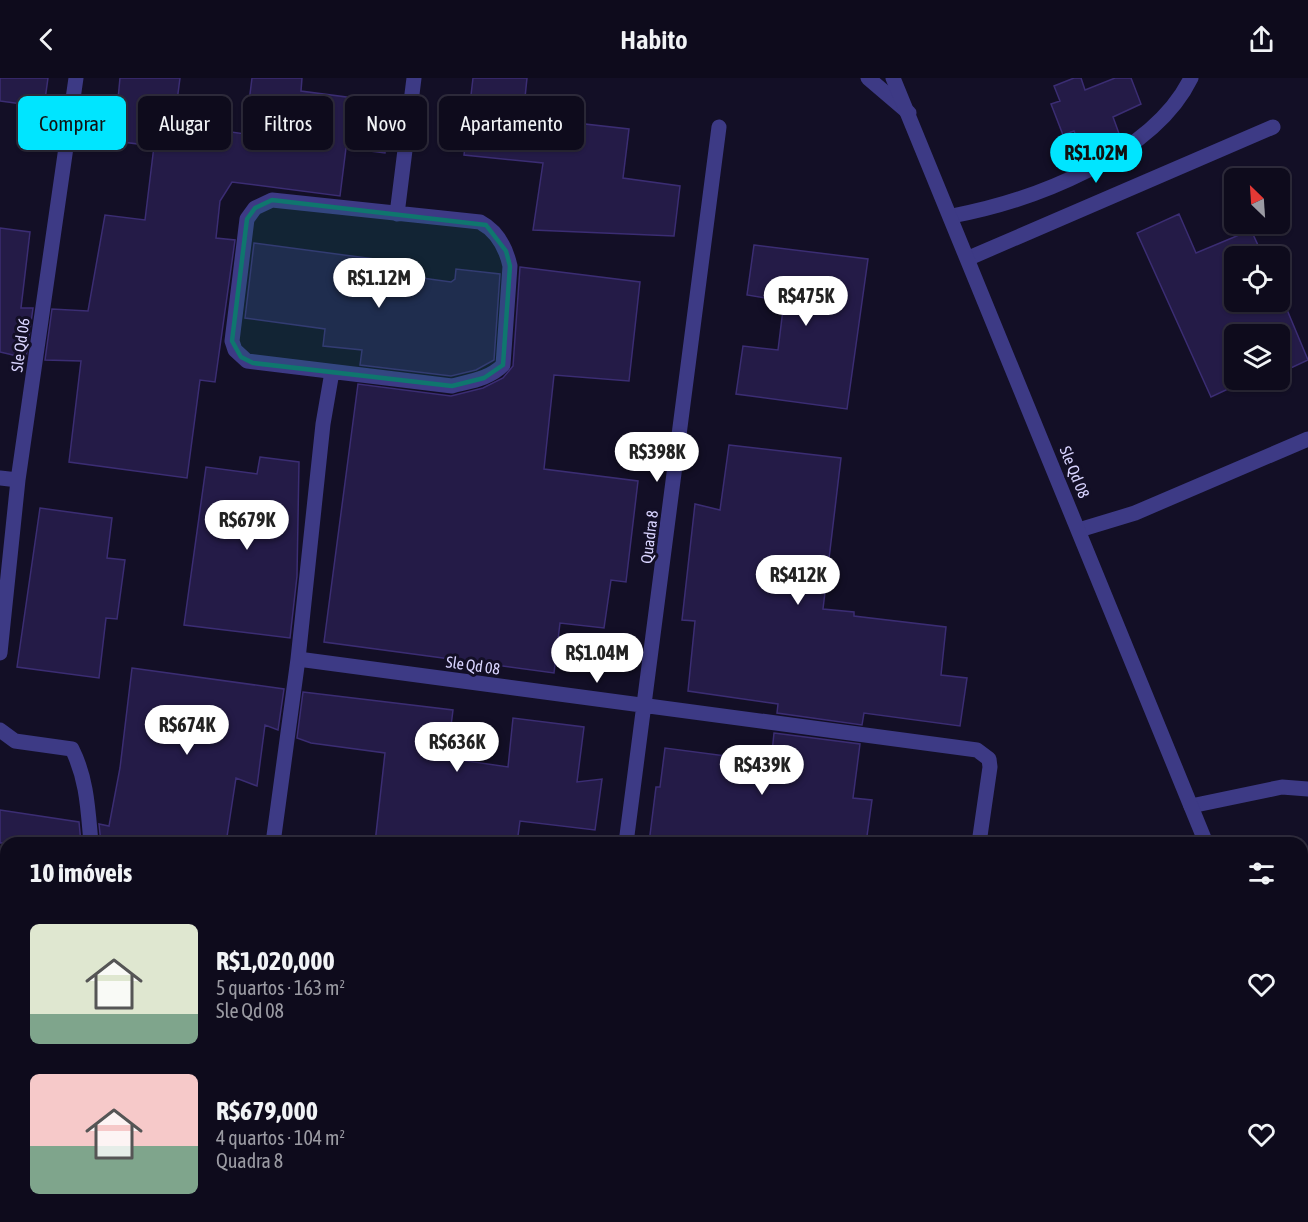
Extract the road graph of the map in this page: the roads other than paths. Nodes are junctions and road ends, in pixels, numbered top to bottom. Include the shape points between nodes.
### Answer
1 (76, 78) edge
2 (414, 78) edge
3 (868, 78) edge
4 (893, 78) edge
5 (1191, 78) edge
6 (910, 115) junction
7 (719, 127) dead end
8 (1274, 127) dead end
9 (397, 214) junction
10 (952, 216) junction
11 (969, 258) junction
12 (332, 372) junction
13 (1308, 439) edge
14 (0, 478) edge
15 (18, 480) junction
16 (1079, 530) junction
17 (0, 653) edge
18 (298, 659) junction
19 (645, 707) junction
20 (0, 730) edge
21 (1308, 789) edge
22 (1191, 806) junction
23 (91, 837) edge
24 (274, 837) edge
25 (627, 837) edge
26 (980, 837) edge
27 (1204, 837) edge

1 - 15 street, Sle Qd 06
2 - 9 street
3 - 6 street
4 - 6 street, Sle Qd 08
5 - 10 street via 1181,97 1154,126 1088,169 1031,195
6 - 10 street, Sle Qd 08
7 - 19 street, Quadra 8
8 - 11 street
9 - 12 street via 272,200 255,208 248,219 232,341 235,350 253,363
9 - 12 street via 480,222 506,250 510,266 503,365 484,378 452,386
10 - 11 street, Sle Qd 08
11 - 16 street, Sle Qd 08
12 - 18 street
13 - 16 street via 1135,513
14 - 15 street
15 - 17 street, Sle Qd 06
16 - 22 street, Sle Qd 08
18 - 19 street, Sle Qd 08
18 - 24 street
19 - 25 street, Quadra 8
19 - 26 street, Sle Qd 08 via 977,750 989,759 990,767
20 - 23 street via 15,741 72,749 87,794
21 - 22 street via 1282,786
22 - 27 street, Sle Qd 08

